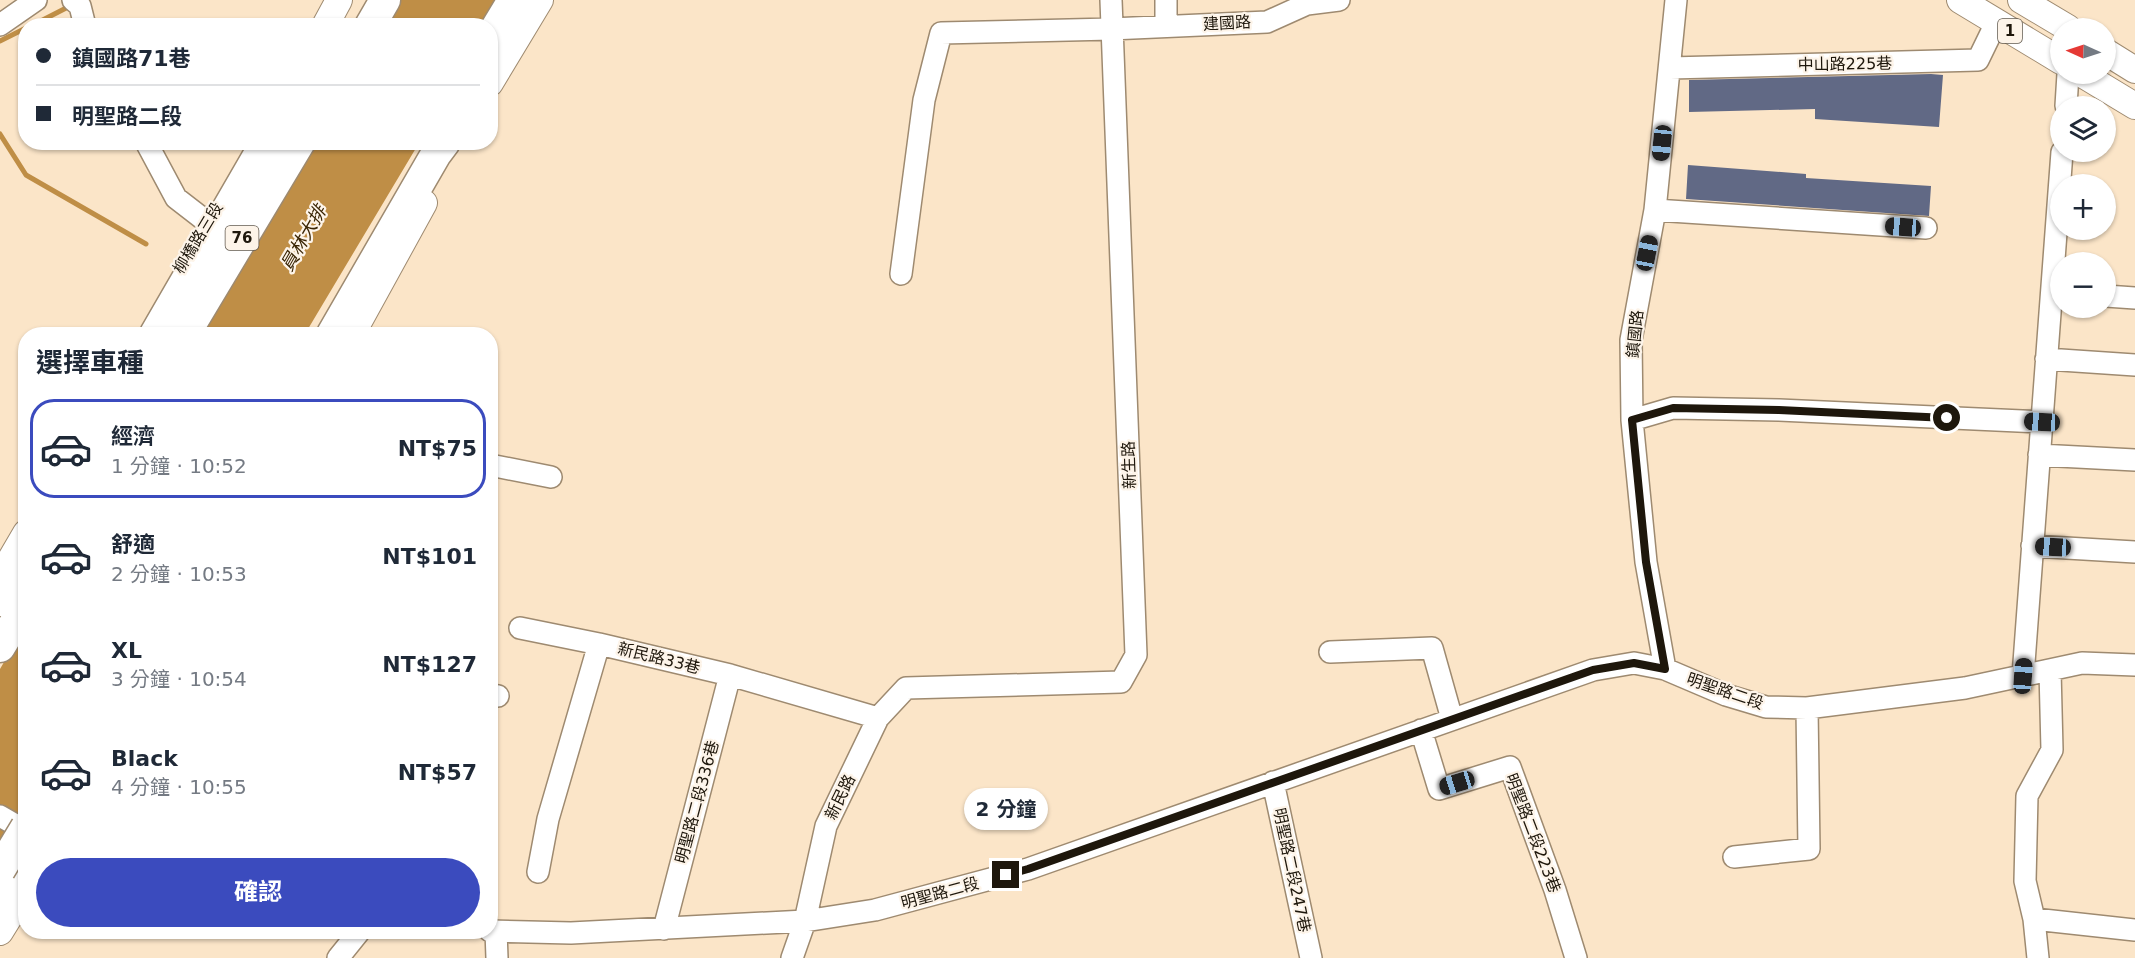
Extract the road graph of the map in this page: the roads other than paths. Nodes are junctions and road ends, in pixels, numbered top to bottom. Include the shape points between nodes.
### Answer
1 (36, 0) edge
2 (73, 0) edge
3 (339, 0) edge
4 (385, 0) edge
5 (513, 0) edge
6 (540, 0) edge
7 (1112, 0) edge
8 (1166, 0) edge
9 (1339, 0) edge
10 (1676, 0) edge
11 (1960, 0) edge
12 (2021, 0) edge
13 (83, 18) edge
14 (329, 18) edge
15 (375, 18) edge
16 (2051, 18) edge
17 (1996, 23) junction
18 (0, 25) edge
19 (498, 25) edge
20 (1166, 26) junction
21 (1112, 29) junction
22 (2050, 55) edge
23 (2116, 58) edge
24 (1670, 68) junction
25 (498, 70) edge
26 (2135, 70) edge
27 (2099, 84) edge
28 (2135, 106) edge
29 (150, 150) edge
30 (250, 150) edge
31 (261, 150) edge
32 (295, 150) edge
33 (424, 150) edge
34 (439, 150) edge
35 (453, 150) edge
36 (2061, 162) edge
37 (1655, 210) junction
38 (207, 222) junction
39 (1926, 228) dead end
40 (901, 274) dead end
41 (2116, 297) edge
42 (2135, 298) edge
43 (145, 327) edge
44 (159, 327) edge
45 (189, 327) edge
46 (319, 327) edge
47 (336, 327) edge
48 (356, 327) edge
49 (2046, 359) junction
50 (2135, 365) edge
51 (1632, 420) junction
52 (2042, 422) junction
53 (2039, 455) junction
54 (2135, 460) edge
55 (498, 467) edge
56 (551, 477) dead end
57 (2032, 546) junction
58 (18, 547) edge
59 (2135, 552) edge
60 (18, 571) edge
61 (0, 577) edge
62 (0, 601) edge
63 (18, 617) edge
64 (520, 628) dead end
65 (599, 644) junction
66 (0, 647) edge
67 (1330, 652) dead end
68 (2135, 665) edge
69 (1665, 669) junction
70 (2050, 670) junction
71 (730, 675) junction
72 (2023, 676) junction
73 (906, 688) joint
74 (1807, 708) junction
75 (878, 718) junction
76 (1452, 719) junction
77 (1421, 730) junction
78 (1273, 782) junction
79 (17, 825) edge
80 (1734, 857) dead end
81 (0, 870) edge
82 (18, 870) edge
83 (538, 872) dead end
84 (0, 900) edge
85 (18, 903) edge
86 (2034, 919) junction
87 (805, 921) junction
88 (664, 929) junction
89 (2135, 930) edge
90 (498, 931) edge
91 (0, 932) edge
92 (353, 939) edge
93 (494, 939) edge
94 (338, 958) edge
95 (497, 958) edge
96 (792, 958) edge
97 (1311, 958) edge
98 (1576, 958) edge
99 (2038, 958) edge

1 - 18 street
2 - 13 street via 80,6
3 - 14 main road
4 - 15 highway
5 - 19 highway
6 - 25 main road
7 - 21 street
8 - 20 street
9 - 20 street, 建國路 via 1306,4 1266,22
10 - 24 street, 鎮國路
11 - 17 main road, 1
12 - 16 main road, 1
17 - 22 main road, 1
17 - 24 street, 中山路225巷 via 1978,60
20 - 21 street, 建國路
21 - 40 street, 建國路 via 941,33 924,100
21 - 73 street, 新生路 via 1136,655 1122,682
23 - 26 main road
24 - 37 street, 鎮國路
27 - 28 main road
29 - 38 street via 176,198
30 - 38 main road, 柳橋路三段
31 - 44 highway
32 - 45 highway, 76
33 - 46 highway
34 - 47 highway
35 - 48 main road
36 - 49 street
37 - 39 street
37 - 51 street, 鎮國路 via 1631,340
38 - 43 main road, 柳橋路三段
41 - 42 street
49 - 50 street
49 - 52 street
51 - 52 street via 1673,408
51 - 69 street, 鎮國路 via 1646,562
52 - 53 street
53 - 54 street
53 - 57 street
55 - 56 street
57 - 59 street
57 - 72 street
58 - 61 main road
60 - 62 highway
63 - 66 highway
64 - 65 street
65 - 71 street, 新民路33巷
65 - 83 street, 新民路33巷 via 548,819
67 - 76 street via 1432,648
68 - 70 street, 明聖路二段 via 2082,663
69 - 74 street, 明聖路二段 via 1766,707
69 - 76 street, 明聖路二段 via 1634,663 1593,670
70 - 72 street, 明聖路二段
70 - 86 street via 2052,750 2027,796 2025,881
71 - 75 street, 新民路33巷
71 - 88 street, 明聖路二段336巷
72 - 74 street, 明聖路二段 via 1965,688
73 - 75 street, 新民路
74 - 80 street via 1809,849
75 - 87 street, 新民路 via 826,826
76 - 77 street, 明聖路二段
77 - 78 street, 明聖路二段
77 - 98 street, 明聖路二段223巷 via 1439,789 1510,767
78 - 87 street, 明聖路二段 via 1028,869 874,910
78 - 97 street, 明聖路二段247巷
79 - 81 highway, bridge
82 - 84 highway
85 - 91 main road
86 - 89 street
86 - 99 street
87 - 88 street, 明聖路二段
87 - 96 street, 新民路
88 - 90 street, 明聖路二段
92 - 94 street
93 - 95 street

